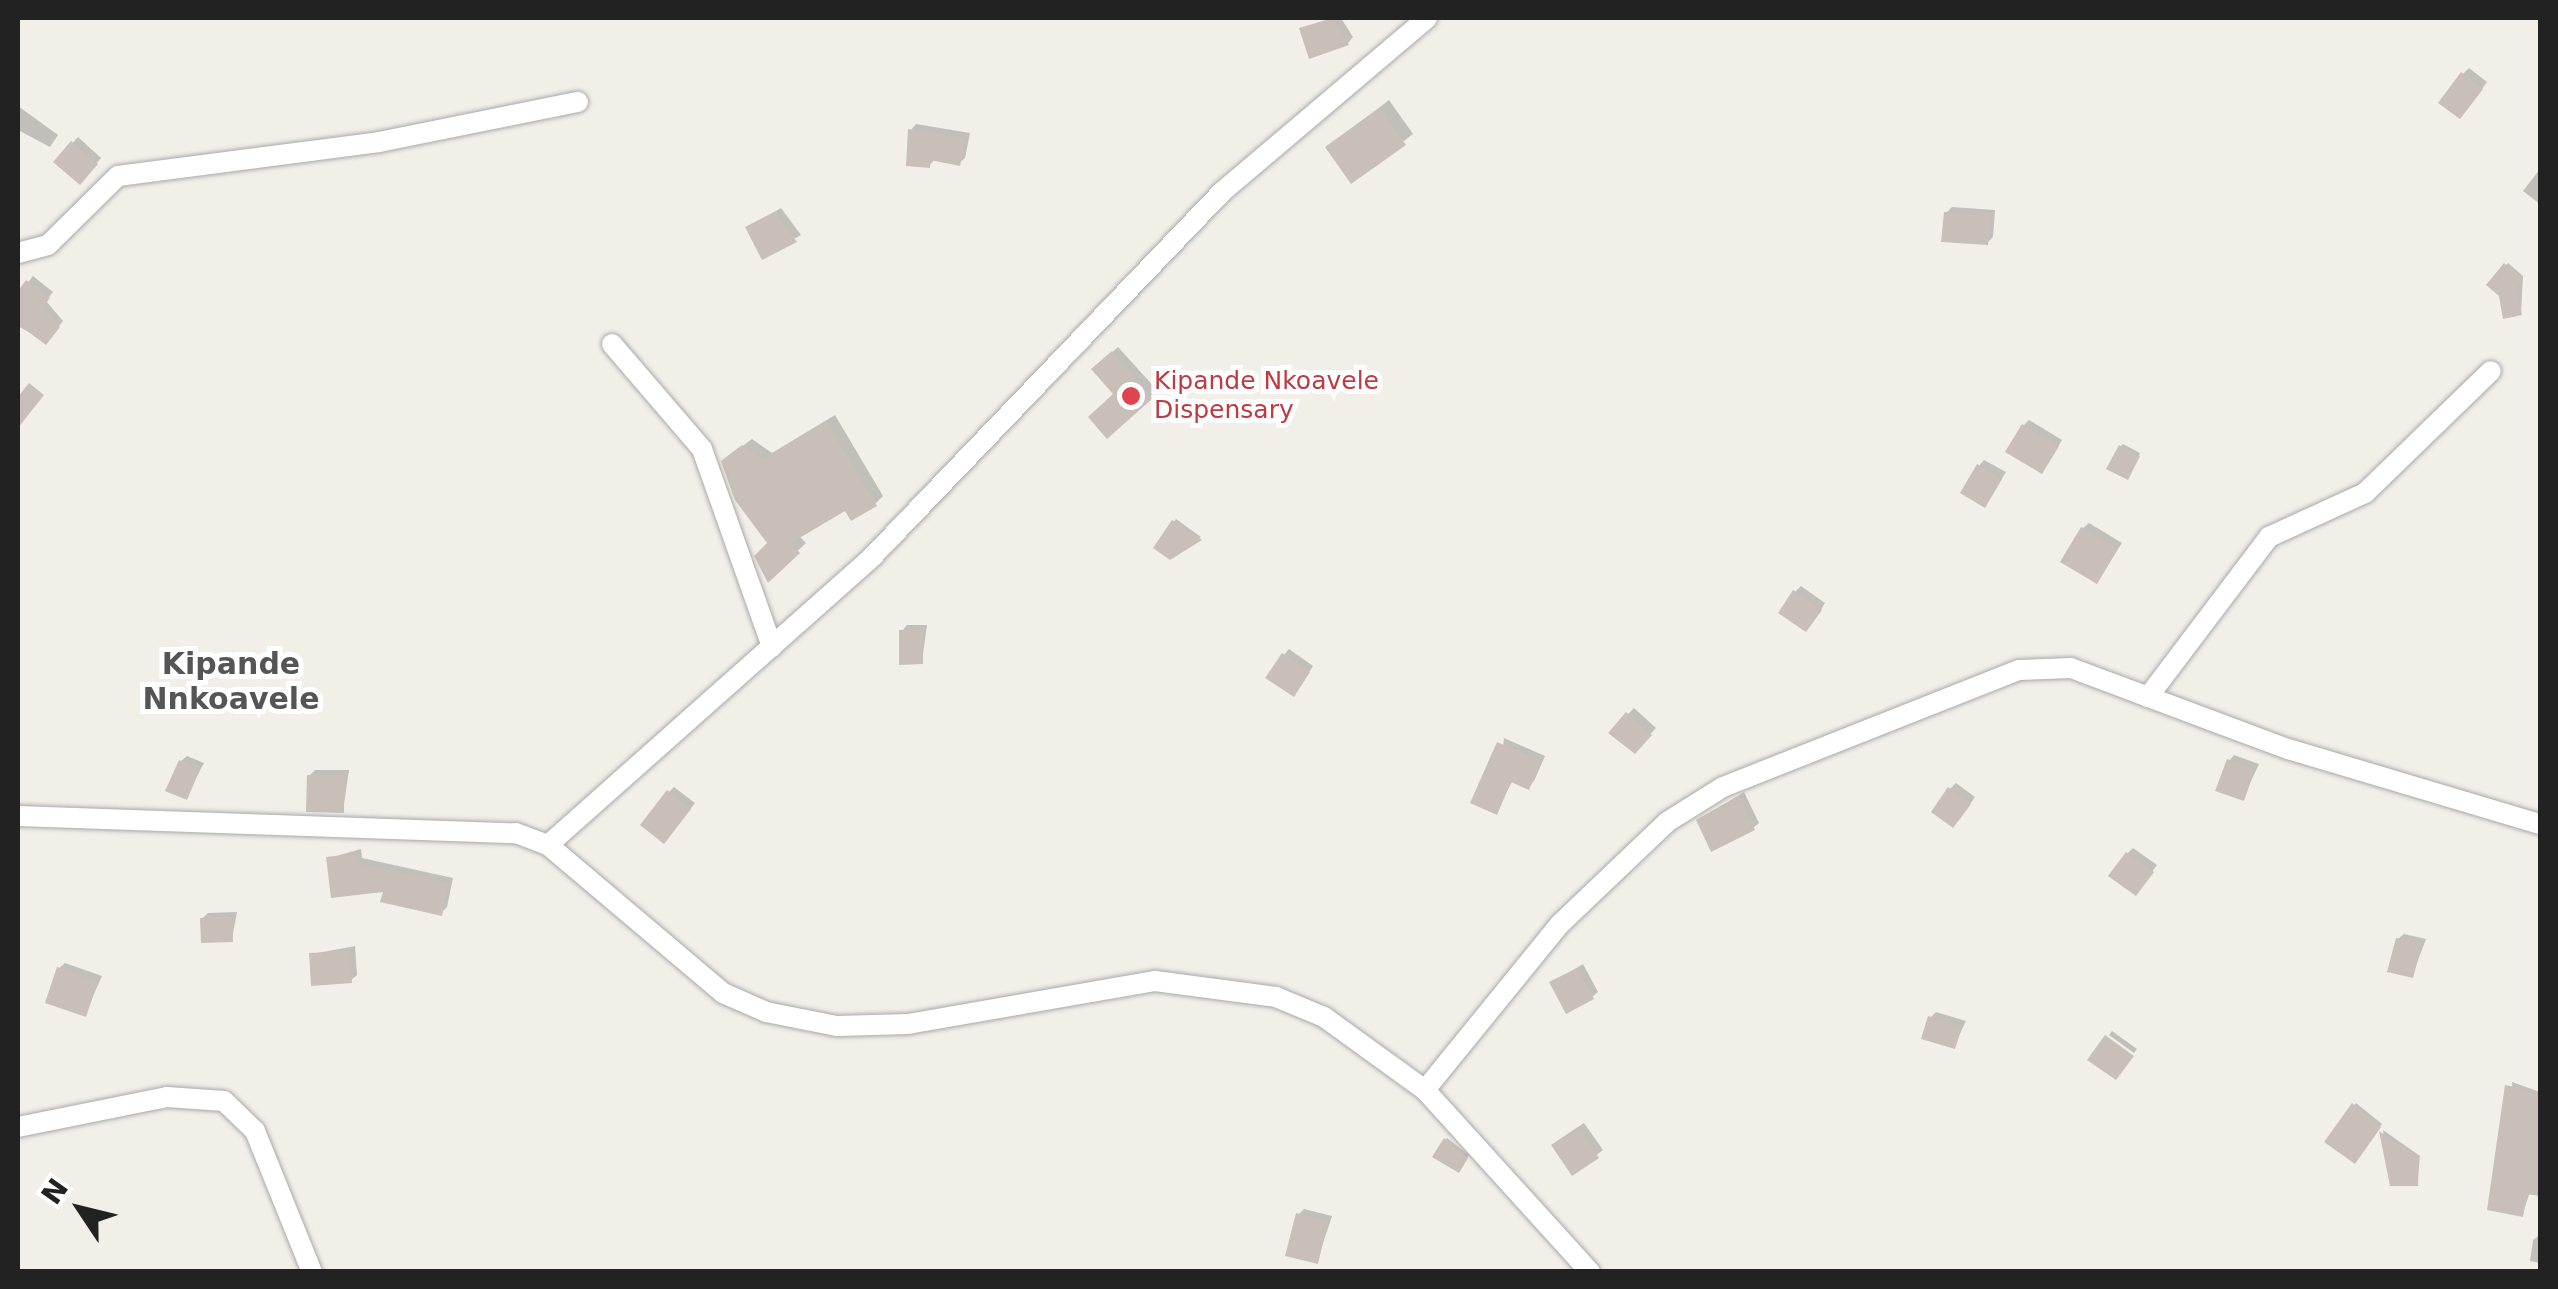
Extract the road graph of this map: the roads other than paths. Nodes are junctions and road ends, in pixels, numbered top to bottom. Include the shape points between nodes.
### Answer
1 (1427, 18) edge
2 (578, 102) dead end
3 (18, 252) edge
4 (612, 344) dead end
5 (2491, 371) dead end
6 (772, 647) junction
7 (2148, 696) junction
8 (18, 816) edge
9 (2540, 824) edge
10 (548, 845) junction
11 (1425, 1090) junction
12 (18, 1127) edge
13 (312, 1272) edge
14 (1590, 1272) edge

1 - 6 street via 1222,192 1008,421
2 - 3 street via 323,151 118,176 48,244
4 - 6 street via 702,449
5 - 7 street via 2366,493 2269,537
6 - 10 street
7 - 9 street via 2288,748
7 - 11 street via 2071,668 2019,670 1723,786 1667,822 1572,912
8 - 10 street via 483,830
10 - 11 street via 689,970 766,1012 836,1026 908,1024 1155,982 1214,986 1276,997 1324,1017
11 - 14 street
12 - 13 street via 167,1098 224,1101 255,1131

